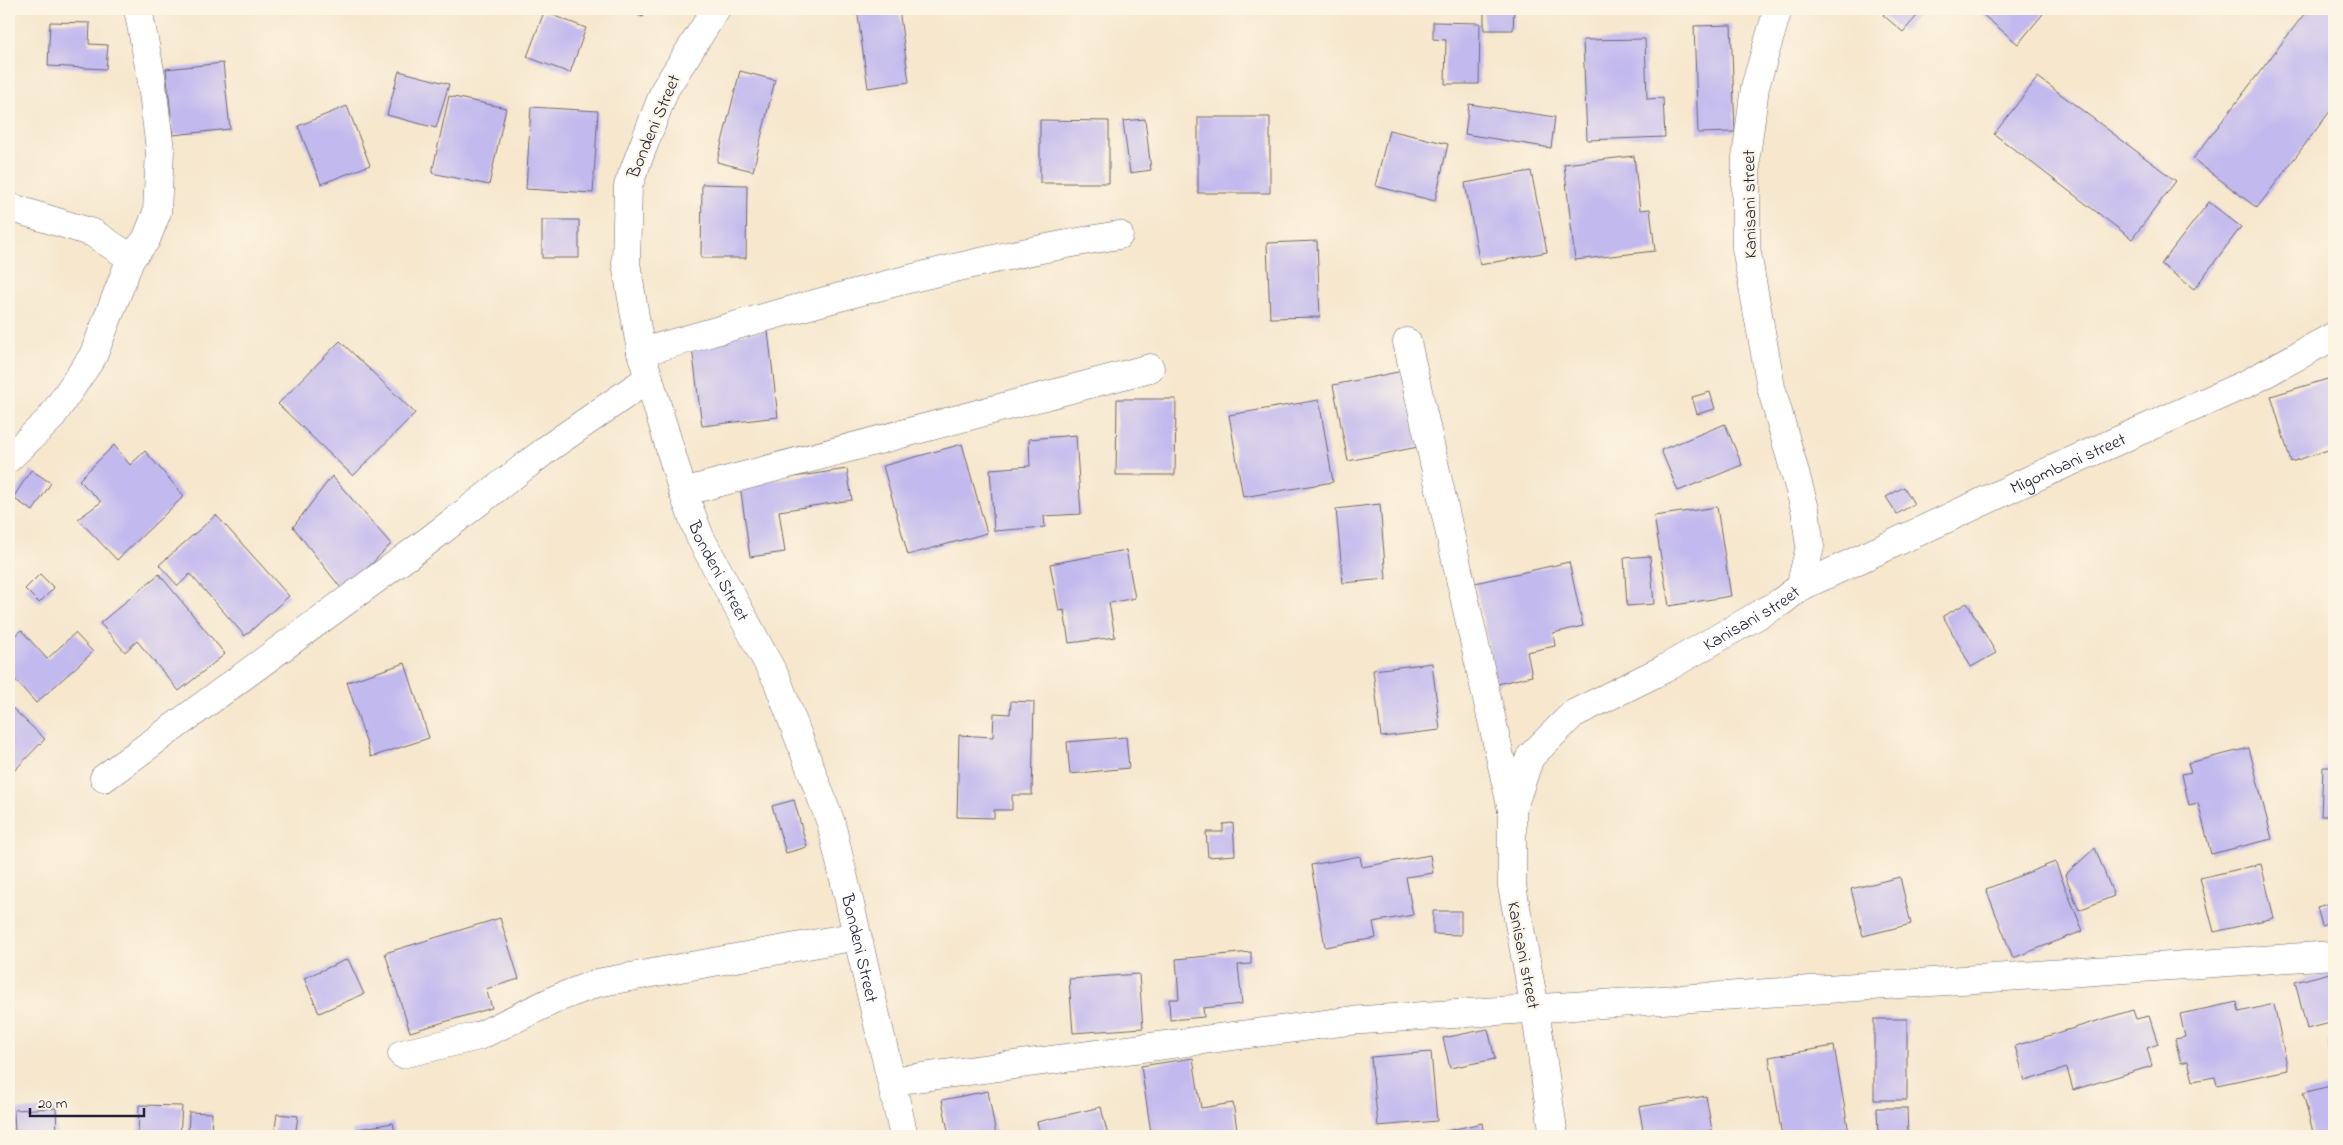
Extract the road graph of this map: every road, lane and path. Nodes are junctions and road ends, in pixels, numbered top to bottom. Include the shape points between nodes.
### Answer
1 (138, 9) edge
2 (716, 9) edge
3 (1778, 9) edge
4 (9, 207) edge
5 (1119, 234) dead end
6 (131, 258) junction
7 (2334, 336) edge
8 (1407, 342) dead end
9 (641, 352) junction
10 (1150, 368) dead end
11 (649, 378) junction
12 (9, 458) edge
13 (683, 492) junction
14 (1800, 587) junction
15 (104, 778) dead end
16 (1512, 810) junction
17 (857, 936) junction
18 (2334, 955) edge
19 (1535, 1009) junction
20 (402, 1054) dead end
21 (892, 1081) junction
22 (904, 1136) edge
23 (1554, 1136) edge

1 - 6 street via 152,76 160,150 157,212 146,240
2 - 9 street, Bondeni Street via 665,89 628,186 626,263
3 - 14 street, Kanisani street via 1755,87 1746,157 1746,248 1771,387 1805,509 1810,548
4 - 6 street via 93,233
5 - 9 street via 1049,246 908,279
6 - 12 street via 93,356 50,418
7 - 14 street, Migombani street via 2250,382
8 - 16 street
9 - 11 street, Bondeni Street
10 - 13 street
11 - 13 street, Bondeni Street
11 - 15 street via 550,447 428,541
13 - 17 street, Bondeni Street via 700,537 777,680 831,823
14 - 16 street, Kanisani street via 1781,602 1664,669 1573,714 1530,757
16 - 19 street, Kanisani street via 1512,886
17 - 20 street via 597,983 479,1036
17 - 21 street, Bondeni Street
18 - 19 street
19 - 21 street via 1348,1021
19 - 23 street, Kanisani street
21 - 22 street, Bondeni Street

